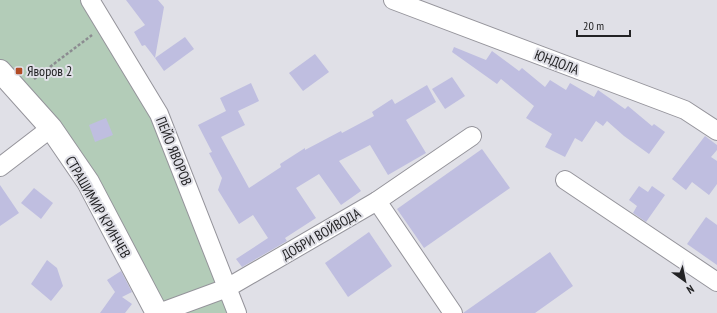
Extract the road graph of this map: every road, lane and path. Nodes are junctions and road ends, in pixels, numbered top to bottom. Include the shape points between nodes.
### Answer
1 (90, 0) edge
2 (393, 0) edge
3 (105, 25) junction
4 (0, 71) edge
5 (18, 91) junction
6 (50, 128) junction
7 (717, 131) edge
8 (472, 136) dead end
9 (0, 167) edge
10 (565, 180) dead end
11 (377, 201) junction
12 (717, 282) edge
13 (228, 288) junction
14 (158, 313) edge
15 (237, 313) edge
16 (453, 313) edge

1 - 3 street, ПЕЙО ЯВОРОВ
2 - 7 street, ЮНДОЛА via 685,110
3 - 5 path
3 - 13 street, ПЕЙО ЯВОРОВ via 159,114
4 - 5 main road, СТРАШИМИР КРИНЧЕВ
5 - 6 main road, СТРАШИМИР КРИНЧЕВ
6 - 9 street
6 - 14 main road, СТРАШИМИР КРИНЧЕВ via 88,182
8 - 11 street, ДОБРИ ВОЙВОДА
10 - 12 street
11 - 13 street, ДОБРИ ВОЙВОДА
11 - 16 street
13 - 14 street, ДОБРИ ВОЙВОДА
13 - 15 street, ПЕЙО ЯВОРОВ

